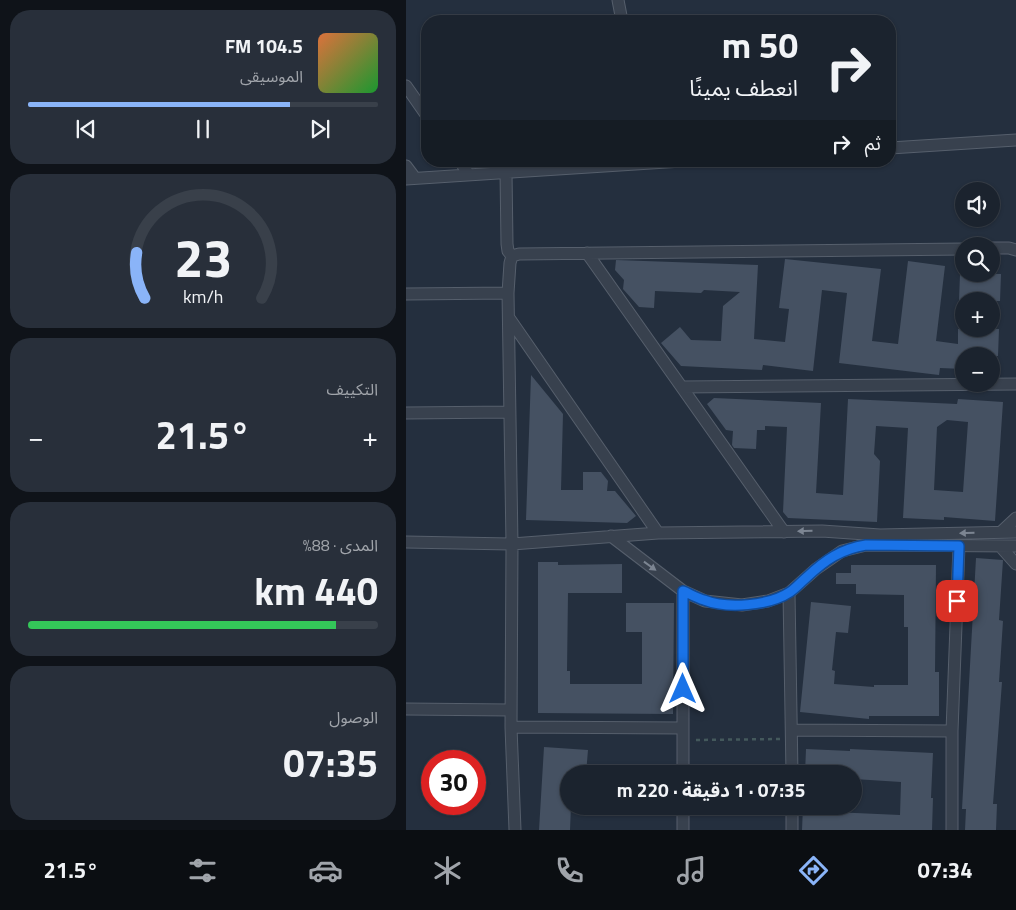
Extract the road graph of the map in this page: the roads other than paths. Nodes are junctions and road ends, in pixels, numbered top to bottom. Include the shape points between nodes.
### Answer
1 (618, 0) edge
2 (621, 15) edge
3 (406, 86) edge
4 (421, 107) edge
5 (1016, 140) edge
6 (896, 148) edge
7 (406, 166) edge
8 (464, 167) edge
9 (577, 167) edge
10 (506, 172) junction
11 (469, 175) junction
12 (411, 179) edge
13 (1000, 248) edge
14 (955, 249) edge
15 (1016, 250) edge
16 (587, 253) junction
17 (512, 256) junction
18 (508, 293) junction
19 (406, 294) edge
20 (509, 318) junction
21 (1016, 384) edge
22 (682, 387) junction
23 (509, 412) junction
24 (406, 413) edge
25 (1016, 518) edge
26 (784, 532) junction
27 (1001, 532) junction
28 (1016, 532) edge
29 (658, 533) junction
30 (611, 536) junction
31 (406, 542) edge
32 (512, 544) junction
33 (959, 546) junction
34 (1000, 546) junction
35 (1016, 546) edge
36 (1016, 564) edge
37 (683, 591) junction
38 (790, 593) junction
39 (406, 710) edge
40 (511, 710) junction
41 (511, 727) junction
42 (683, 728) junction
43 (952, 731) junction
44 (792, 735) junction
45 (683, 765) edge
46 (792, 765) edge
47 (683, 815) edge
48 (792, 815) edge
49 (515, 830) edge
50 (683, 830) edge
51 (792, 830) edge
52 (952, 830) edge

1 - 2 street
3 - 4 street
5 - 6 street
7 - 12 street
8 - 11 street
9 - 10 street
10 - 11 street
10 - 17 street via 507,244
11 - 12 street
13 - 15 street
14 - 16 street
16 - 17 street
16 - 22 street
17 - 18 street
18 - 19 street
18 - 20 street
20 - 23 street
20 - 29 street
21 - 22 street
22 - 26 street
23 - 24 street
23 - 32 street
25 - 27 street
27 -> 26 street via 880,535
26 - 29 street
27 - 28 street
29 - 30 street
30 - 32 street
30 -> 37 street
31 - 32 street
32 - 40 street
33 - 34 street
33 - 38 street via 854,547 842,551 816,569
33 - 43 street
34 - 35 street
34 - 36 street
37 - 38 street via 705,601 742,605
37 - 42 street
38 - 44 street
39 - 40 street
40 - 41 street
41 - 42 street
41 - 49 street
42 - 45 street
43 - 44 street
43 - 52 street
44 - 46 street
47 - 50 street
48 - 51 street

